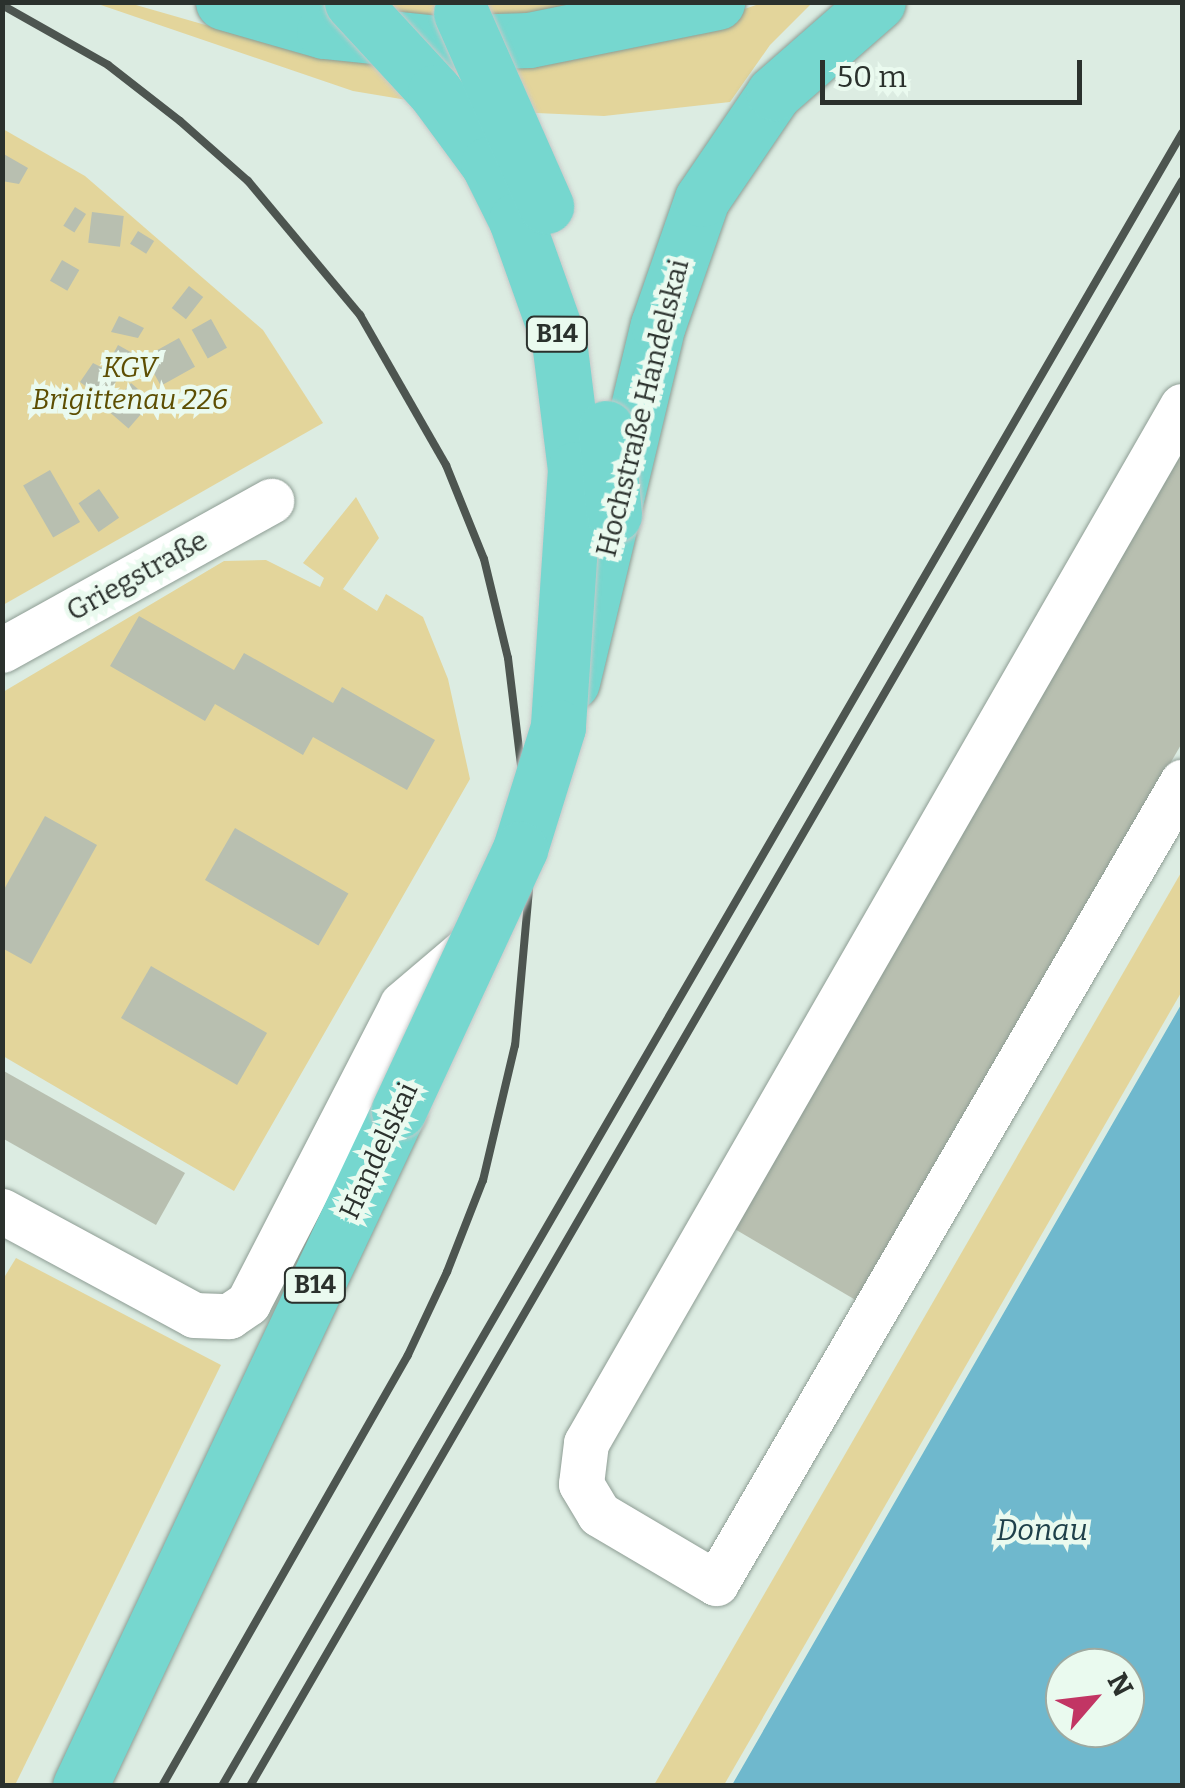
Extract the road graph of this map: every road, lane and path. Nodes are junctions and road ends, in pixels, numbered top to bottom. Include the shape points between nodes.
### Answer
1 (223, 2) edge
2 (352, 2) edge
3 (458, 2) edge
4 (717, 2) edge
5 (865, 12) edge
6 (1182, 406) edge
7 (271, 502) dead end
8 (614, 515) junction
9 (2, 650) edge
10 (558, 728) junction
11 (1182, 782) edge
12 (515, 906) dead end
13 (2, 1211) edge
14 (80, 1786) edge

1 - 4 highway via 324,31 438,44 529,40
2 - 10 highway, B14, bridge via 410,62 488,164 538,272 559,341 575,470
3 - 8 highway, bridge via 560,238 580,303 607,430
5 - 8 highway, Hochstraße Handelskai / B14 via 774,93 702,200 658,325
6 - 11 street via 586,1443 581,1484 600,1514 716,1583
7 - 9 street, Griegstraße
8 - 10 highway, Hochstraße Handelskai / B14, bridge
10 - 14 highway, Handelskai / B14, bridge via 493,911
12 - 13 street, Handelskai via 402,1004 248,1303 229,1316 194,1315

